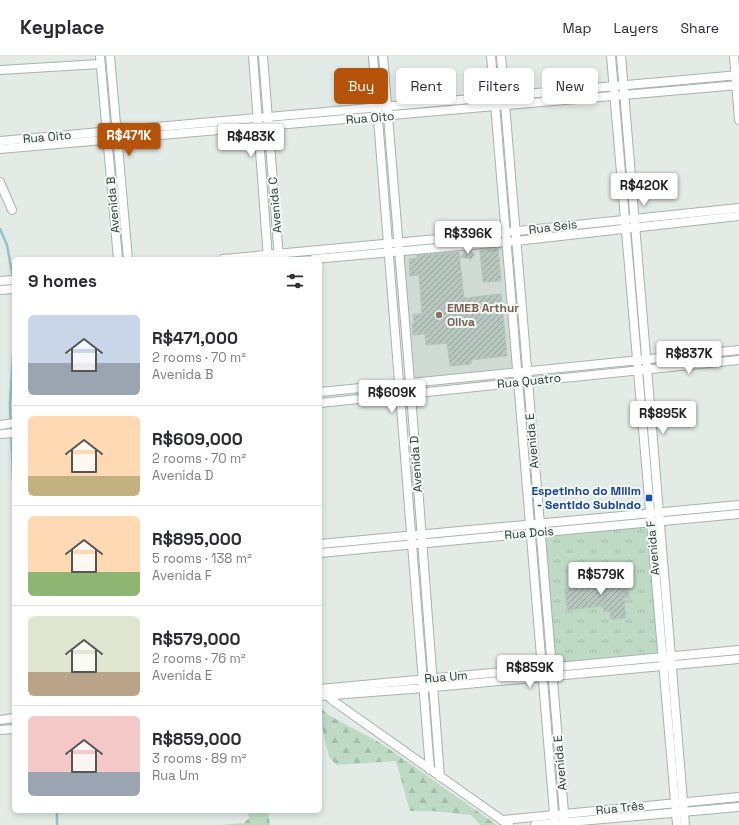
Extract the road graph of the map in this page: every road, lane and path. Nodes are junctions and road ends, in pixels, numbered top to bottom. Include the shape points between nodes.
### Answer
1 (110, 56) edge
2 (253, 56) edge
3 (263, 56) edge
4 (373, 56) edge
5 (383, 56) edge
6 (491, 56) edge
7 (501, 56) edge
8 (611, 56) edge
9 (621, 56) edge
10 (734, 56) edge
11 (100, 60) edge
12 (492, 68) edge
13 (502, 68) edge
14 (0, 70) edge
15 (737, 76) edge
16 (738, 85) edge
17 (624, 86) junction
18 (614, 87) junction
19 (534, 94) edge
20 (625, 95) junction
21 (614, 96) junction
22 (464, 100) edge
23 (505, 106) junction
24 (387, 107) junction
25 (495, 107) junction
26 (378, 108) junction
27 (388, 116) junction
28 (378, 117) junction
29 (739, 120) edge
30 (268, 122) junction
31 (258, 123) junction
32 (116, 131) junction
33 (106, 132) junction
34 (117, 140) junction
35 (0, 141) edge
36 (107, 141) junction
37 (0, 149) edge
38 (0, 182) edge
39 (739, 208) edge
40 (12, 210) dead end
41 (739, 216) edge
42 (626, 218) junction
43 (635, 218) junction
44 (636, 227) junction
45 (627, 228) junction
46 (515, 231) junction
47 (506, 232) junction
48 (506, 241) junction
49 (516, 241) junction
50 (388, 242) junction
51 (398, 242) junction
52 (398, 251) junction
53 (389, 252) junction
54 (279, 256) edge
55 (118, 257) edge
56 (128, 257) edge
57 (268, 257) edge
58 (322, 258) edge
59 (12, 280) edge
60 (0, 281) edge
61 (12, 289) edge
62 (0, 290) edge
63 (737, 350) edge
64 (646, 359) junction
65 (637, 360) junction
66 (737, 360) edge
67 (647, 369) junction
68 (638, 370) junction
69 (526, 372) junction
70 (518, 373) junction
71 (527, 382) junction
72 (518, 383) junction
73 (400, 384) junction
74 (410, 384) junction
75 (322, 392) edge
76 (411, 394) junction
77 (401, 395) junction
78 (322, 403) edge
79 (739, 505) edge
80 (739, 514) edge
81 (660, 517) junction
82 (650, 518) junction
83 (540, 528) junction
84 (530, 529) junction
85 (421, 535) junction
86 (410, 536) junction
87 (322, 544) edge
88 (411, 544) junction
89 (421, 544) junction
90 (322, 553) edge
91 (546, 599) junction
92 (536, 600) junction
93 (739, 650) edge
94 (739, 658) edge
95 (672, 661) junction
96 (662, 662) junction
97 (542, 668) junction
98 (552, 668) junction
99 (552, 676) junction
100 (433, 678) junction
101 (543, 678) junction
102 (423, 679) junction
103 (424, 688) junction
104 (434, 688) junction
105 (322, 692) edge
106 (555, 710) junction
107 (546, 711) junction
108 (12, 718) edge
109 (0, 720) edge
110 (12, 729) edge
111 (0, 730) edge
112 (430, 770) junction
113 (440, 777) junction
114 (739, 797) edge
115 (679, 803) junction
116 (739, 807) edge
117 (680, 812) junction
118 (502, 820) junction
119 (565, 820) edge
120 (555, 821) edge
121 (509, 825) edge
122 (535, 825) edge
123 (677, 825) edge
124 (685, 825) edge

1 - 32 street, Avenida B
2 - 31 street, Avenida C
3 - 30 street, Avenida C
4 - 26 street, Avenida D
5 - 24 street, Avenida D
6 - 12 street, Avenida E
7 - 13 street, Avenida E
8 - 18 street, Avenida F
9 - 17 street, Avenida F
10 - 15 street
11 - 14 street
11 - 33 street, Avenida B
15 - 16 street
15 - 17 street, Rua Oito
16 - 20 street, Rua Oito
16 - 29 street
17 - 18 street, Rua Oito
17 - 20 street, Avenida F
18 - 19 street, Rua Oito
18 - 21 street, Avenida F
20 - 21 street, Rua Oito
20 - 43 street, Avenida F
21 - 23 street, Rua Oito
21 - 42 street, Avenida F
22 - 24 street, Rua Oito
23 - 25 street, Rua Oito
23 - 46 street, Avenida E
24 - 26 street, Rua Oito
24 - 27 street, Avenida D
25 - 27 street, Rua Oito
25 - 47 street, Avenida E
26 - 28 street, Avenida D
26 - 30 street, Rua Oito
27 - 28 street, Rua Oito
27 - 51 street, Avenida D
28 - 30 street, Rua Oito
28 - 50 street, Avenida D
30 - 31 street, Rua Oito
30 - 54 street, Avenida C
31 - 32 street, Rua Oito
31 - 34 street, Rua Oito
31 - 57 street, Avenida C
32 - 33 street, Rua Oito
32 - 34 street, Avenida B
33 - 35 street, Rua Oito
33 - 36 street, Avenida B
34 - 36 street, Rua Oito
34 - 56 street, Avenida B
36 - 37 street, Rua Oito
36 - 55 street, Avenida B
38 - 40 street
39 - 43 street, Rua Seis
41 - 44 street, Rua Seis
42 - 43 street, Rua Seis
42 - 45 street, Avenida F
42 - 46 street, Rua Seis
43 - 44 street, Avenida F
44 - 45 street, Rua Seis
44 - 64 street, Avenida F
45 - 49 street, Rua Seis
45 - 65 street, Avenida F
46 - 47 street, Rua Seis
46 - 49 street, Avenida E
47 - 48 street, Avenida E
47 - 51 street, Rua Seis
48 - 49 street, Rua Seis
48 - 52 street, Rua Seis
48 - 70 street, Avenida E
49 - 69 street, Avenida E
50 - 51 street, Rua Seis
50 - 53 street, Avenida D
50 - 54 street, Rua Seis
51 - 52 street, Avenida D
52 - 53 street, Rua Seis
52 - 74 street, Avenida D
53 - 58 street, Rua Seis
53 - 73 street, Avenida D
54 - 57 street, Rua Seis
59 - 60 street
61 - 62 street
63 - 64 street, Rua Quatro
63 - 66 street
64 - 65 street, Rua Quatro
64 - 67 street, Avenida F
65 - 68 street, Avenida F
65 - 69 street, Rua Quatro
66 - 67 street, Rua Quatro
67 - 68 street, Rua Quatro
67 - 81 street, Avenida F
68 - 71 street, Rua Quatro
68 - 82 street, Avenida F
69 - 70 street, Rua Quatro
69 - 71 street, Avenida E
70 - 72 street, Avenida E
70 - 74 street, Rua Quatro
71 - 72 street, Rua Quatro
71 - 83 street, Avenida E
72 - 76 street, Rua Quatro
72 - 84 street, Avenida E
73 - 74 street, Rua Quatro
73 - 75 street, Rua Quatro
73 - 77 street, Avenida D
74 - 76 street, Avenida D
76 - 77 street, Rua Quatro
76 - 85 street, Avenida D
77 - 78 street, Rua Quatro
77 - 86 street, Avenida D
79 - 81 street, Rua Dois
80 - 81 street, Rua Dois
81 - 82 street, Rua Dois
81 - 95 street, Avenida F
82 - 83 street, Rua Dois
82 - 96 street, Avenida F
83 - 84 street, Rua Dois
83 - 91 street, Avenida E
84 - 85 street, Rua Dois
84 - 89 street, Rua Dois
84 - 92 street, Avenida E
85 - 86 street, Rua Dois
85 - 89 street, Avenida D
86 - 87 street, Rua Dois
86 - 88 street, Avenida D
88 - 89 street, Rua Dois
88 - 90 street, Rua Dois
88 - 102 street, Avenida D
89 - 100 street, Avenida D
91 - 92 street
91 - 98 street, Avenida E
92 - 97 street, Avenida E
93 - 95 street, Rua Um
94 - 95 street, Rua Um
95 - 96 street, Rua Um
95 - 115 street, Avenida F
96 - 98 street, Rua Um
96 - 99 street, Rua Um
96 - 115 street, Avenida F
97 - 98 street, Rua Um
97 - 100 street, Rua Um
97 - 101 street, Avenida E
98 - 99 street, Avenida E
99 - 101 street, Rua Um
99 - 106 street, Avenida E
100 - 102 street, Rua Um
100 - 104 street, Avenida D
101 - 104 street, Rua Um
101 - 107 street, Avenida E
102 - 103 street, Avenida D
102 - 105 street, Rua Um
103 - 104 street, Rua Um
103 - 105 street, Rua Um
103 - 112 street, Avenida D
104 - 113 street, Avenida D
105 - 112 street
106 - 107 street
106 - 119 street, Avenida E
107 - 120 street, Avenida E
108 - 109 street
110 - 111 street
112 - 113 street
113 - 118 street
114 - 115 street, Rua Três
115 - 117 street, Avenida F
115 - 119 street, Rua Três
116 - 117 street, Rua Três
117 - 119 street, Rua Três
117 - 123 street, Avenida F
117 - 124 street, Avenida F
118 - 120 street, Rua Três
118 - 121 street
119 - 120 street, Rua Três
120 - 122 street, Rua Três

